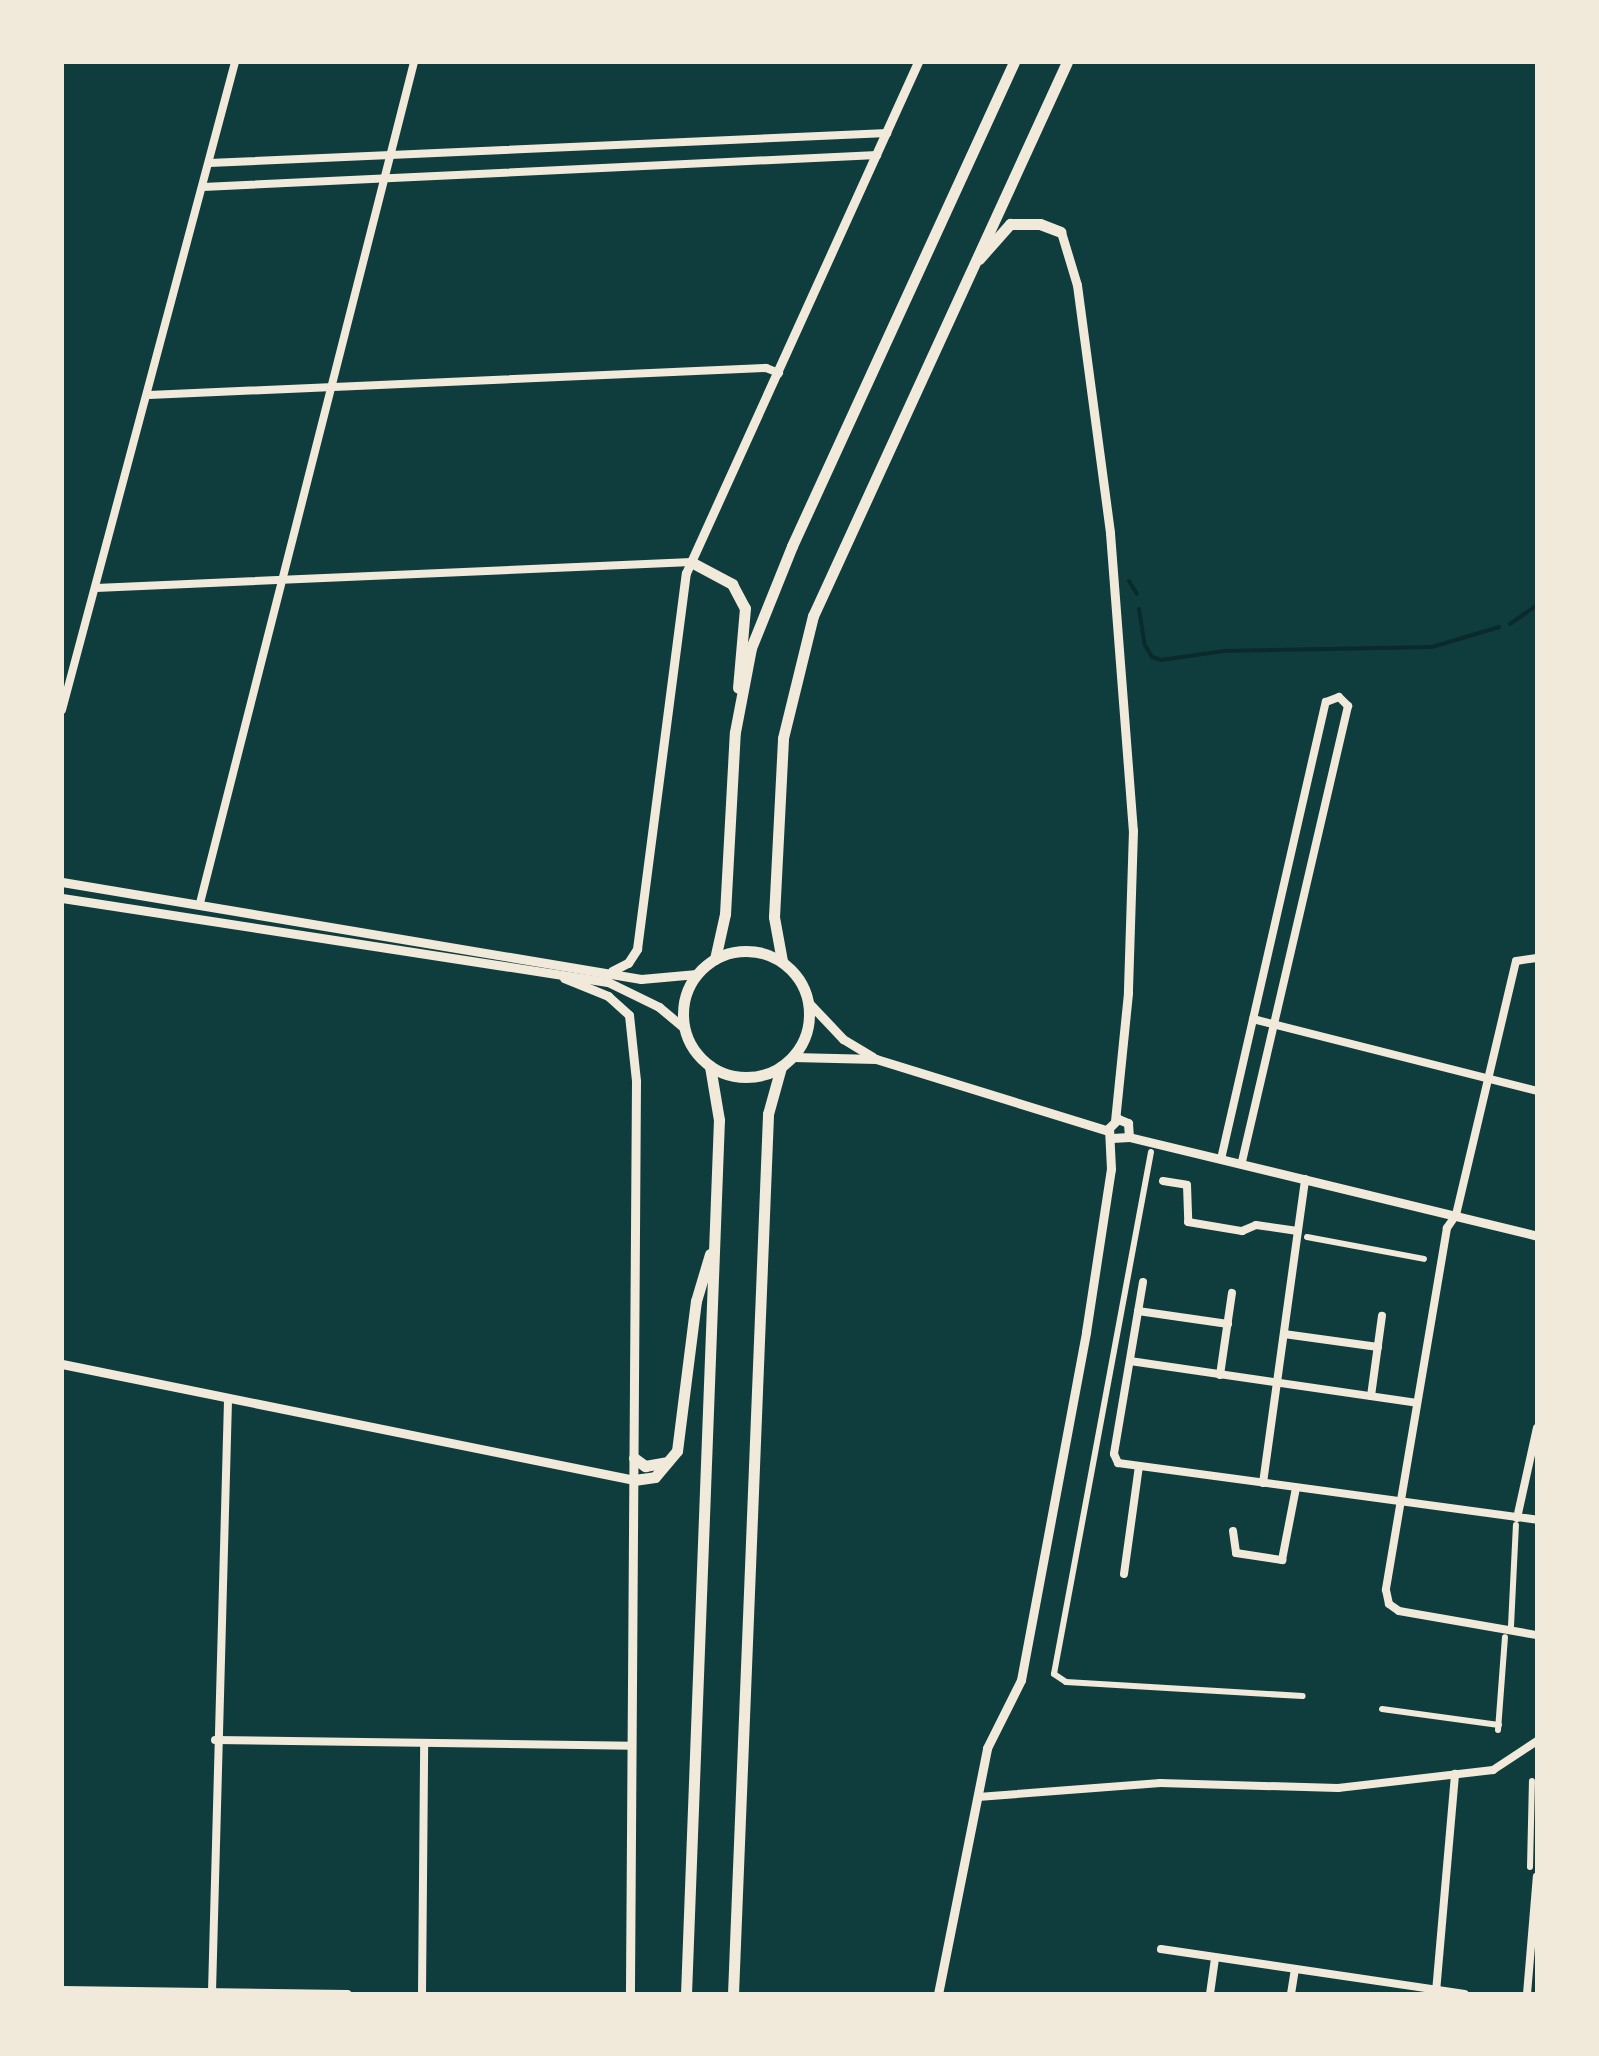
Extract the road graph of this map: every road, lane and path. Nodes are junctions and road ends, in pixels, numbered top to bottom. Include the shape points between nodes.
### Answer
1 (235, 62) edge
2 (414, 62) edge
3 (918, 62) edge
4 (1014, 62) edge
5 (1067, 62) edge
6 (887, 133) junction
7 (391, 155) junction
8 (877, 155) junction
9 (209, 163) junction
10 (385, 178) junction
11 (203, 187) junction
12 (1061, 232) joint
13 (973, 265) junction
14 (779, 373) junction
15 (331, 389) junction
16 (149, 395) junction
17 (691, 562) junction
18 (282, 580) junction
19 (96, 588) junction
20 (739, 700) junction
21 (62, 710) edge
22 (62, 882) edge
23 (62, 898) edge
24 (200, 903) junction
25 (1537, 958) edge
26 (715, 959) junction
27 (782, 961) junction
28 (612, 971) junction
29 (697, 974) junction
30 (564, 978) junction
31 (809, 1003) junction
32 (1253, 1019) junction
33 (1274, 1024) junction
34 (685, 1029) junction
35 (793, 1057) junction
36 (876, 1059) junction
37 (710, 1066) junction
38 (781, 1067) junction
39 (1490, 1079) junction
40 (1537, 1091) edge
41 (1119, 1129) junction
42 (1151, 1152) dead end
43 (1221, 1159) junction
44 (1241, 1164) junction
45 (1305, 1179) junction
46 (1163, 1181) dead end
47 (1456, 1215) junction
48 (1298, 1231) junction
49 (1537, 1236) edge
50 (1307, 1237) dead end
51 (715, 1238) junction
52 (1424, 1259) dead end
53 (1143, 1282) dead end
54 (1232, 1293) dead end
55 (1138, 1311) junction
56 (1382, 1316) dead end
57 (1228, 1324) junction
58 (1284, 1334) junction
59 (1378, 1347) junction
60 (1130, 1361) junction
61 (62, 1364) edge
62 (1220, 1375) junction
63 (1277, 1384) junction
64 (1371, 1396) junction
65 (228, 1399) junction
66 (1417, 1403) junction
67 (1537, 1428) edge
68 (634, 1458) junction
69 (671, 1461) junction
70 (1139, 1466) junction
71 (634, 1480) junction
72 (1263, 1483) junction
73 (1296, 1488) junction
74 (1400, 1503) junction
75 (1537, 1520) edge
76 (1516, 1521) junction
77 (1233, 1531) dead end
78 (1124, 1574) dead end
79 (1511, 1626) dead end
80 (1537, 1635) edge
81 (1505, 1637) dead end
82 (1303, 1696) dead end
83 (1382, 1709) dead end
84 (215, 1740) junction
85 (1537, 1741) edge
86 (424, 1743) junction
87 (632, 1746) junction
88 (1455, 1774) junction
89 (1532, 1781) dead end
90 (978, 1797) junction
91 (1530, 1867) dead end
92 (1535, 1878) edge
93 (1161, 1949) dead end
94 (1215, 1957) junction
95 (1295, 1969) junction
96 (62, 1990) edge
97 (212, 1992) edge
98 (1436, 1992) edge
99 (347, 1994) edge
100 (422, 1994) edge
101 (630, 1994) edge
102 (686, 1994) edge
103 (733, 1994) edge
104 (938, 1994) edge
105 (1210, 1994) edge
106 (1291, 1994) edge
107 (1465, 1994) edge
108 (1527, 1994) edge

1 - 9 street
2 - 7 street
3 - 6 street
4 - 20 main road via 781,572 751,648
5 - 13 main road
6 - 7 street
6 - 8 street
7 - 9 street
7 - 10 street
8 - 10 street
8 - 14 street
9 - 11 street
10 - 11 street
10 - 15 street
11 - 16 street
12 - 13 main road via 1040,224 1010,224
12 - 41 street via 1077,285 1110,533 1132,814 1133,894
13 - 27 main road via 833,567 799,660 780,768 774,917
14 - 15 street via 766,368
14 - 17 street
15 - 16 street
15 - 18 street
16 - 19 street
17 - 18 street
17 - 20 main road via 732,584 745,608 736,669
17 - 28 street via 637,949 628,963
18 - 19 street
18 - 24 street
19 - 21 street
20 - 26 main road via 725,914
22 - 24 street
23 - 30 street
24 - 28 street
25 - 39 street via 1516,961
26 - 27 main road via 749,951
26 - 29 main road
27 - 31 main road via 799,980
28 - 29 street via 648,980
29 - 34 main road via 687,991
30 - 34 street via 608,982 638,995
30 - 68 street via 608,996 629,1015 634,1072
31 - 35 main road via 807,1032
31 - 36 street via 843,1039
32 - 33 street
32 - 33 street via 1326,702 1339,697 1348,706
32 - 43 street
33 - 39 street
33 - 44 street
34 - 37 main road
35 - 36 street
35 - 38 main road
36 - 41 street
37 - 38 main road via 745,1078
37 - 51 main road via 719,1112
38 - 103 main road via 768,1121
39 - 40 street
39 - 47 street
41 - 43 street
41 - 90 street via 1021,1680 987,1748
42 - 82 street via 1054,1674 1066,1682
43 - 44 street
44 - 45 street
45 - 47 street
45 - 48 street
46 - 48 street via 1187,1185 1185,1218 1192,1224
47 - 49 street
47 - 66 street via 1447,1228
48 - 58 street
50 - 52 street
51 - 69 main road via 696,1301 685,1417
51 - 102 main road
53 - 55 street
54 - 57 street
55 - 57 street
55 - 60 street
56 - 59 street
57 - 62 street
58 - 59 street
58 - 63 street
59 - 64 street
60 - 62 street
60 - 70 street via 1114,1454 1118,1463
61 - 65 street
62 - 63 street
63 - 64 street
63 - 72 street
64 - 66 street
65 - 71 street
65 - 84 street
66 - 74 street
67 - 76 street
68 - 69 main road via 645,1466
68 - 71 street
69 - 71 main road via 655,1477
70 - 72 street
70 - 78 street
71 - 87 street
72 - 73 street
73 - 74 street
73 - 77 street via 1286,1556 1278,1561 1236,1553 1231,1546
74 - 76 street
74 - 80 street via 1386,1590 1389,1604 1399,1611
75 - 76 street
76 - 79 street
81 - 83 street via 1498,1727
84 - 86 street
84 - 97 street
85 - 88 street via 1493,1770
86 - 87 street
86 - 100 street
87 - 101 street
88 - 90 street via 1338,1788 1160,1783
88 - 98 street
89 - 91 street
90 - 104 street
92 - 108 street
93 - 94 street
94 - 95 street
94 - 105 street
95 - 98 street
95 - 106 street
96 - 97 street
97 - 99 street
98 - 107 street

